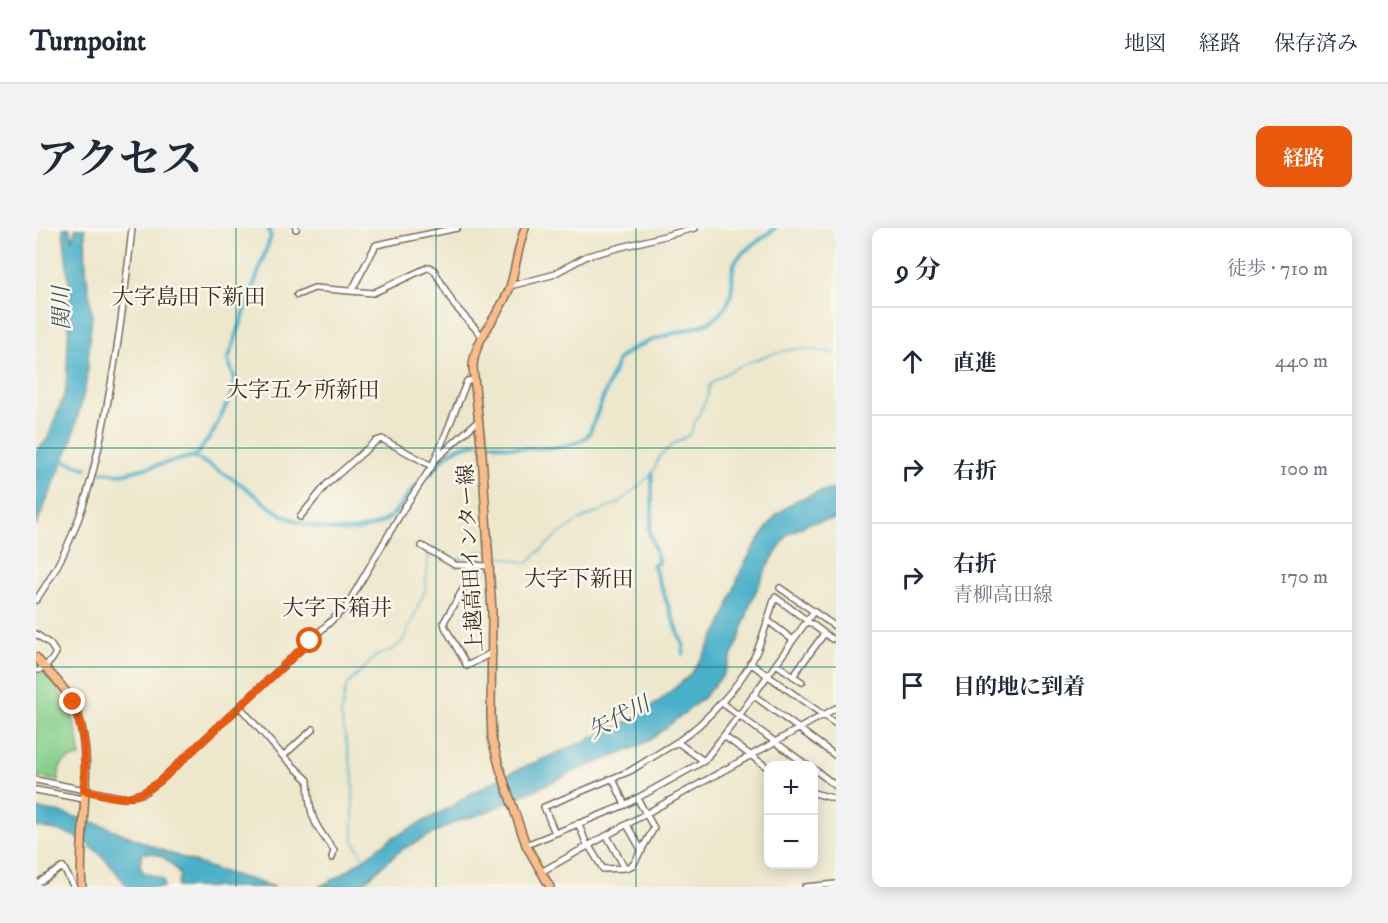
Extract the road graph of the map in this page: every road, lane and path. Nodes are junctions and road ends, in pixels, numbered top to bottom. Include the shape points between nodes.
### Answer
1 (132, 228) edge
2 (456, 228) edge
3 (525, 228) edge
4 (695, 228) edge
5 (510, 286) junction
6 (352, 290) junction
7 (297, 295) dead end
8 (483, 337) junction
9 (474, 380) junction
10 (479, 420) junction
11 (433, 464) junction
12 (300, 517) dead end
13 (422, 546) dead end
14 (477, 565) junction
15 (489, 566) junction
16 (780, 588) dead end
17 (36, 600) edge
18 (813, 611) junction
19 (767, 620) junction
20 (806, 621) junction
21 (836, 627) edge
22 (36, 634) edge
23 (824, 634) junction
24 (832, 639) dead end
25 (793, 640) junction
26 (493, 652) junction
27 (36, 657) edge
28 (750, 663) junction
29 (776, 664) junction
30 (44, 667) junction
31 (36, 670) edge
32 (767, 676) junction
33 (793, 676) junction
34 (802, 682) dead end
35 (753, 695) junction
36 (722, 703) junction
37 (240, 707) junction
38 (836, 708) edge
39 (823, 714) junction
40 (738, 717) junction
41 (836, 724) edge
42 (313, 729) dead end
43 (799, 729) junction
44 (724, 736) junction
45 (677, 742) junction
46 (776, 742) junction
47 (751, 755) junction
48 (283, 756) junction
49 (836, 756) edge
50 (704, 761) junction
51 (802, 761) edge
52 (764, 765) edge
53 (818, 773) edge
54 (614, 779) junction
55 (36, 780) edge
56 (836, 786) edge
57 (36, 790) edge
58 (84, 790) junction
59 (818, 794) edge
60 (637, 798) junction
61 (836, 799) edge
62 (83, 802) junction
63 (625, 805) junction
64 (646, 814) junction
65 (578, 824) junction
66 (627, 825) junction
67 (555, 833) junction
68 (607, 836) junction
69 (526, 845) junction
70 (589, 846) junction
71 (642, 851) junction
72 (332, 858) dead end
73 (624, 868) junction
74 (541, 872) junction
75 (36, 884) edge
76 (836, 884) edge
77 (74, 887) edge
78 (82, 887) edge
79 (550, 887) edge
80 (805, 887) edge

1 - 17 street via 121,331 96,465 69,544
2 - 6 street via 376,245
3 - 5 main road, 上越高田インター線
4 - 5 street via 587,256 552,275
5 - 8 main road, 上越高田インター線
6 - 7 street via 314,288
6 - 8 street via 373,293 425,267 431,268 454,305
8 - 9 main road, 上越高田インター線 via 473,362
9 - 10 main road, 上越高田インター線
9 - 11 street via 466,381
10 - 11 street
10 - 15 main road, 上越高田インター線
11 - 12 street via 382,439 376,441 327,484
11 - 37 street via 346,607
13 - 14 street via 455,565
14 - 15 street
14 - 26 street via 444,622 467,666
15 - 26 main road, 上越高田インター線
16 - 18 street
18 - 20 street
18 - 21 street
19 - 20 street via 775,597
19 - 25 street
19 - 28 street
20 - 23 street
20 - 25 street
22 - 30 street via 56,653
23 - 24 street
23 - 33 street
25 - 29 street
26 - 69 main road, 上越高田インター線 via 491,728 495,752
27 - 30 main road
28 - 32 street
28 - 36 street
29 - 32 street
29 - 33 street
30 - 31 street
30 - 58 main road via 73,702 82,725
32 - 35 street
32 - 39 street
33 - 34 street
35 - 40 street
35 - 43 street
36 - 40 street
36 - 45 street
37 - 48 street
37 - 58 street via 144,793 124,798
38 - 39 street
39 - 41 street
39 - 43 street
40 - 44 street
40 - 46 street
42 - 48 street
43 - 46 street
43 - 49 street
44 - 47 street
44 - 50 street
45 - 50 street
45 - 54 street
46 - 47 street
46 - 51 street
47 - 52 street
47 - 64 street
48 - 72 street via 308,780 308,801 316,827 333,850
50 - 60 street
53 - 56 street
54 - 63 street
54 - 67 street via 544,807
55 - 58 street
57 - 62 street
58 - 62 main road
59 - 61 street
60 - 63 street
60 - 64 street
62 - 78 main road
63 - 65 street
64 - 66 street
64 - 71 street via 654,828
65 - 67 street
65 - 70 street
66 - 68 street
66 - 71 street
67 - 69 street
68 - 70 street
68 - 73 street
69 - 74 main road, 上越高田インター線
70 - 73 street via 603,869
70 - 74 street
71 - 73 street via 633,865
74 - 79 main road, 上越高田インター線
75 - 77 street via 63,867
76 - 80 street

